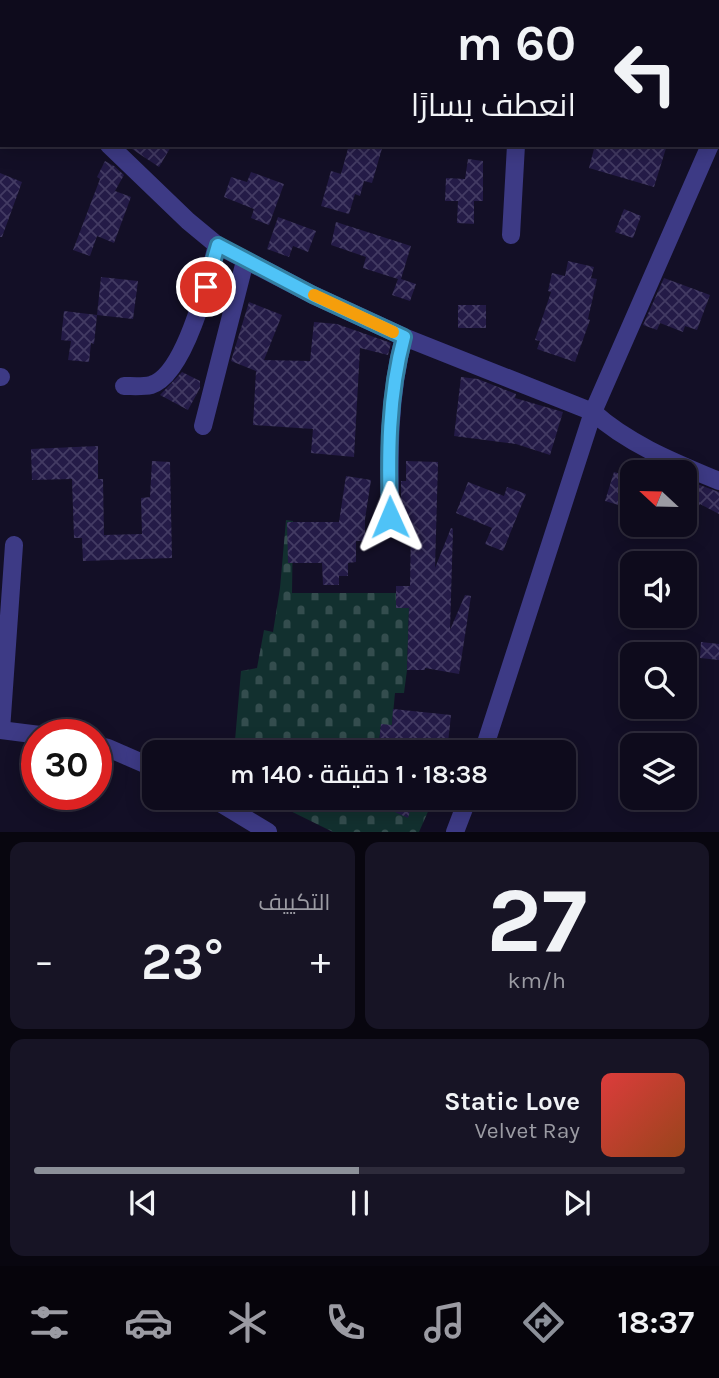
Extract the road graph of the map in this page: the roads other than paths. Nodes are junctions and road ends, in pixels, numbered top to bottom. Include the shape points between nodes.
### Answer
1 (115, 147) edge
2 (516, 147) edge
3 (709, 147) edge
4 (511, 235) dead end
5 (218, 245) junction
6 (245, 261) junction
7 (404, 337) junction
8 (124, 386) dead end
9 (593, 412) junction
10 (203, 426) dead end
11 (719, 481) edge
12 (390, 517) dead end
13 (14, 545) dead end
14 (0, 730) edge
15 (21, 733) edge
16 (487, 740) edge
17 (112, 750) edge
18 (142, 763) edge
19 (232, 810) edge
20 (463, 810) edge
21 (268, 832) edge
22 (455, 832) edge

1 - 5 street
2 - 4 street
3 - 9 street
5 - 6 street
5 - 8 street via 192,328 176,360 165,376 152,384
6 - 7 street
6 - 10 street
7 - 9 street
7 - 12 street via 393,391
9 - 11 street via 614,430
9 - 16 street
13 - 14 street
14 - 15 street
17 - 18 street
19 - 21 street
20 - 22 street

